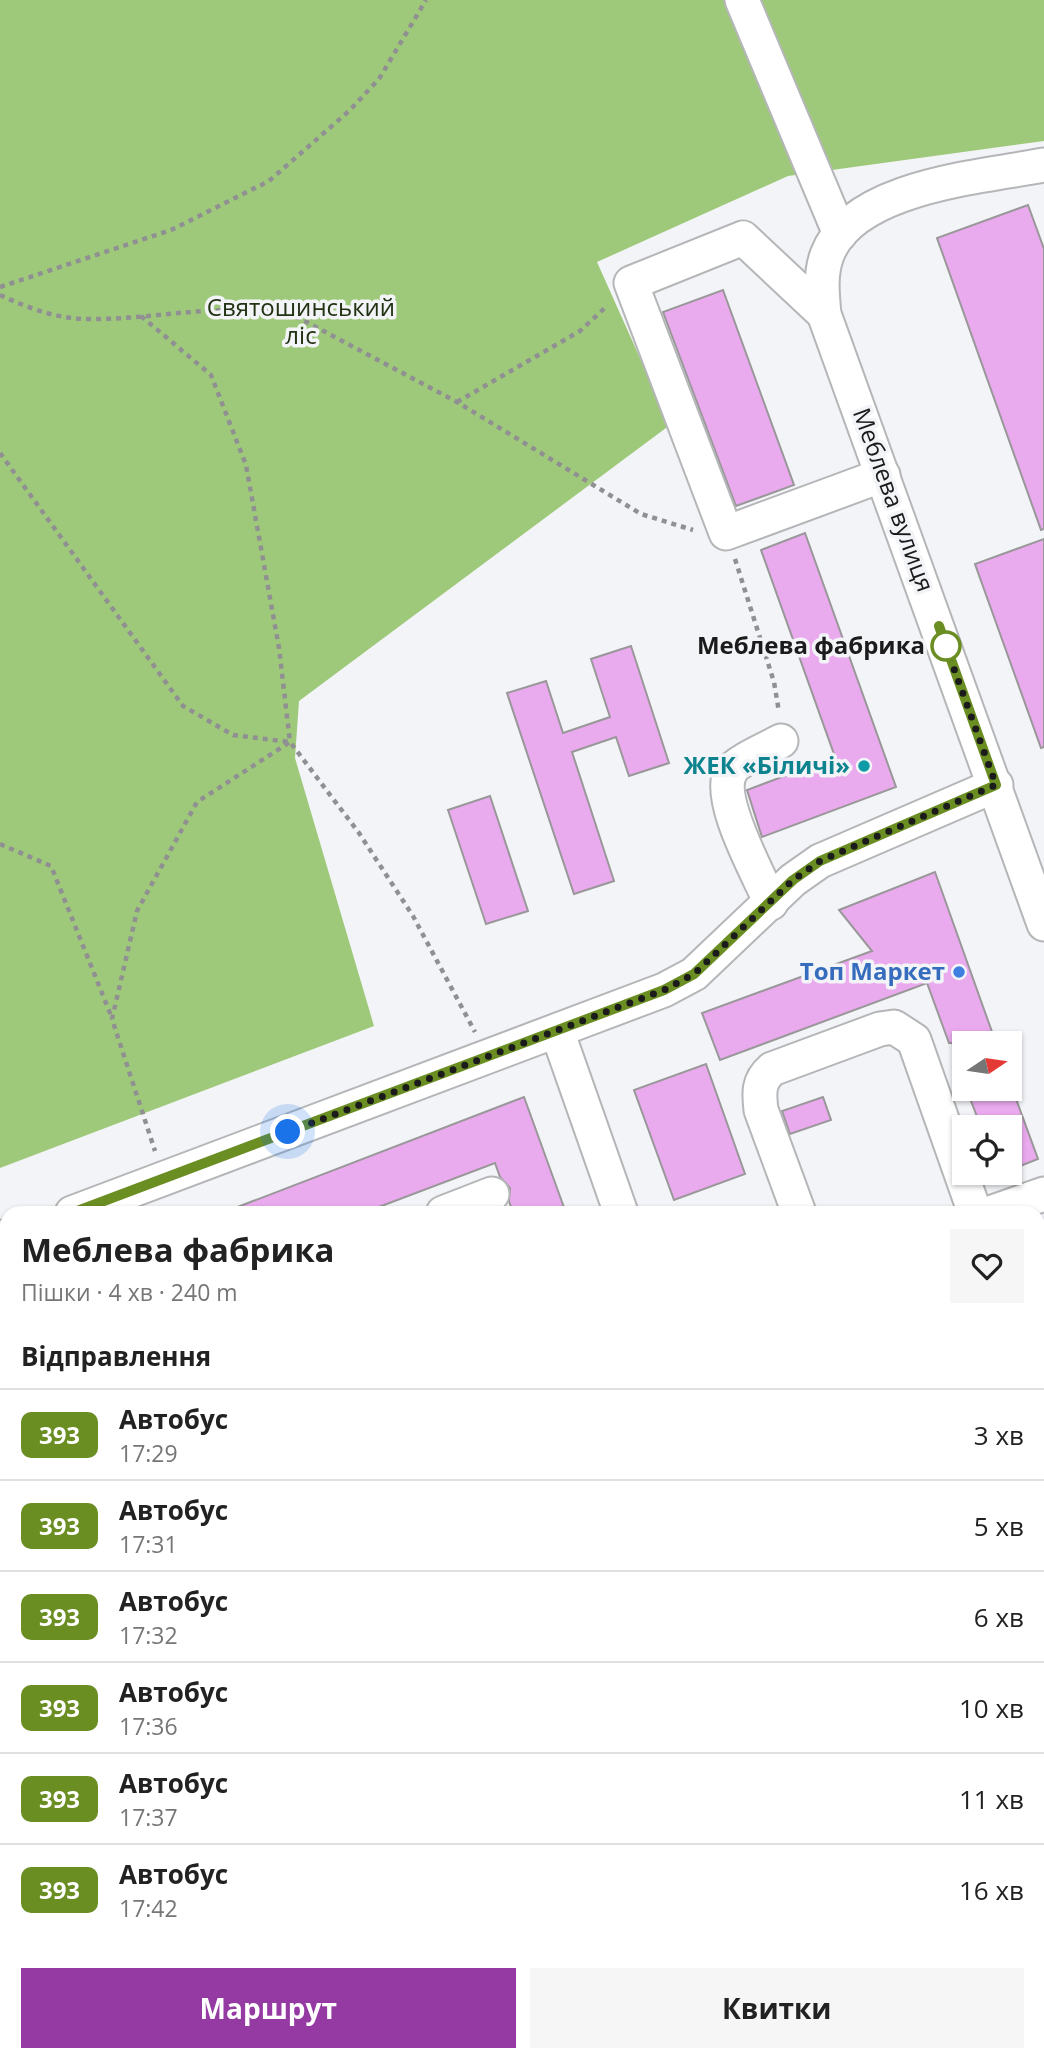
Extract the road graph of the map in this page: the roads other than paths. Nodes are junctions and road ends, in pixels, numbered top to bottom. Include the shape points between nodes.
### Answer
1 (742, 0) edge
2 (1044, 165) edge
3 (840, 234) junction
4 (824, 314) junction
5 (883, 475) junction
6 (781, 741) road end
7 (996, 785) junction
8 (771, 903) junction
9 (1044, 925) edge
10 (557, 1031) junction
11 (492, 1194) dead end
12 (1044, 1194) edge
13 (100, 1206) edge
14 (463, 1206) edge
15 (619, 1206) edge
16 (796, 1206) edge
17 (973, 1206) edge
18 (1010, 1206) edge

1 - 3 street
2 - 3 street via 911,192 864,213
3 - 4 street, Меблева вулиця via 827,254 822,277
4 - 5 street, Меблева вулиця
4 - 5 street via 743,238 631,283 726,533
5 - 7 street, Меблева вулиця
6 - 8 street via 732,769 727,782 733,816
7 - 8 street via 820,861
7 - 9 street, Меблева вулиця
8 - 10 street via 694,974
10 - 13 street
10 - 15 street
11 - 14 street
12 - 18 street
16 - 17 street via 761,1110 763,1077 772,1069 894,1027 914,1040

